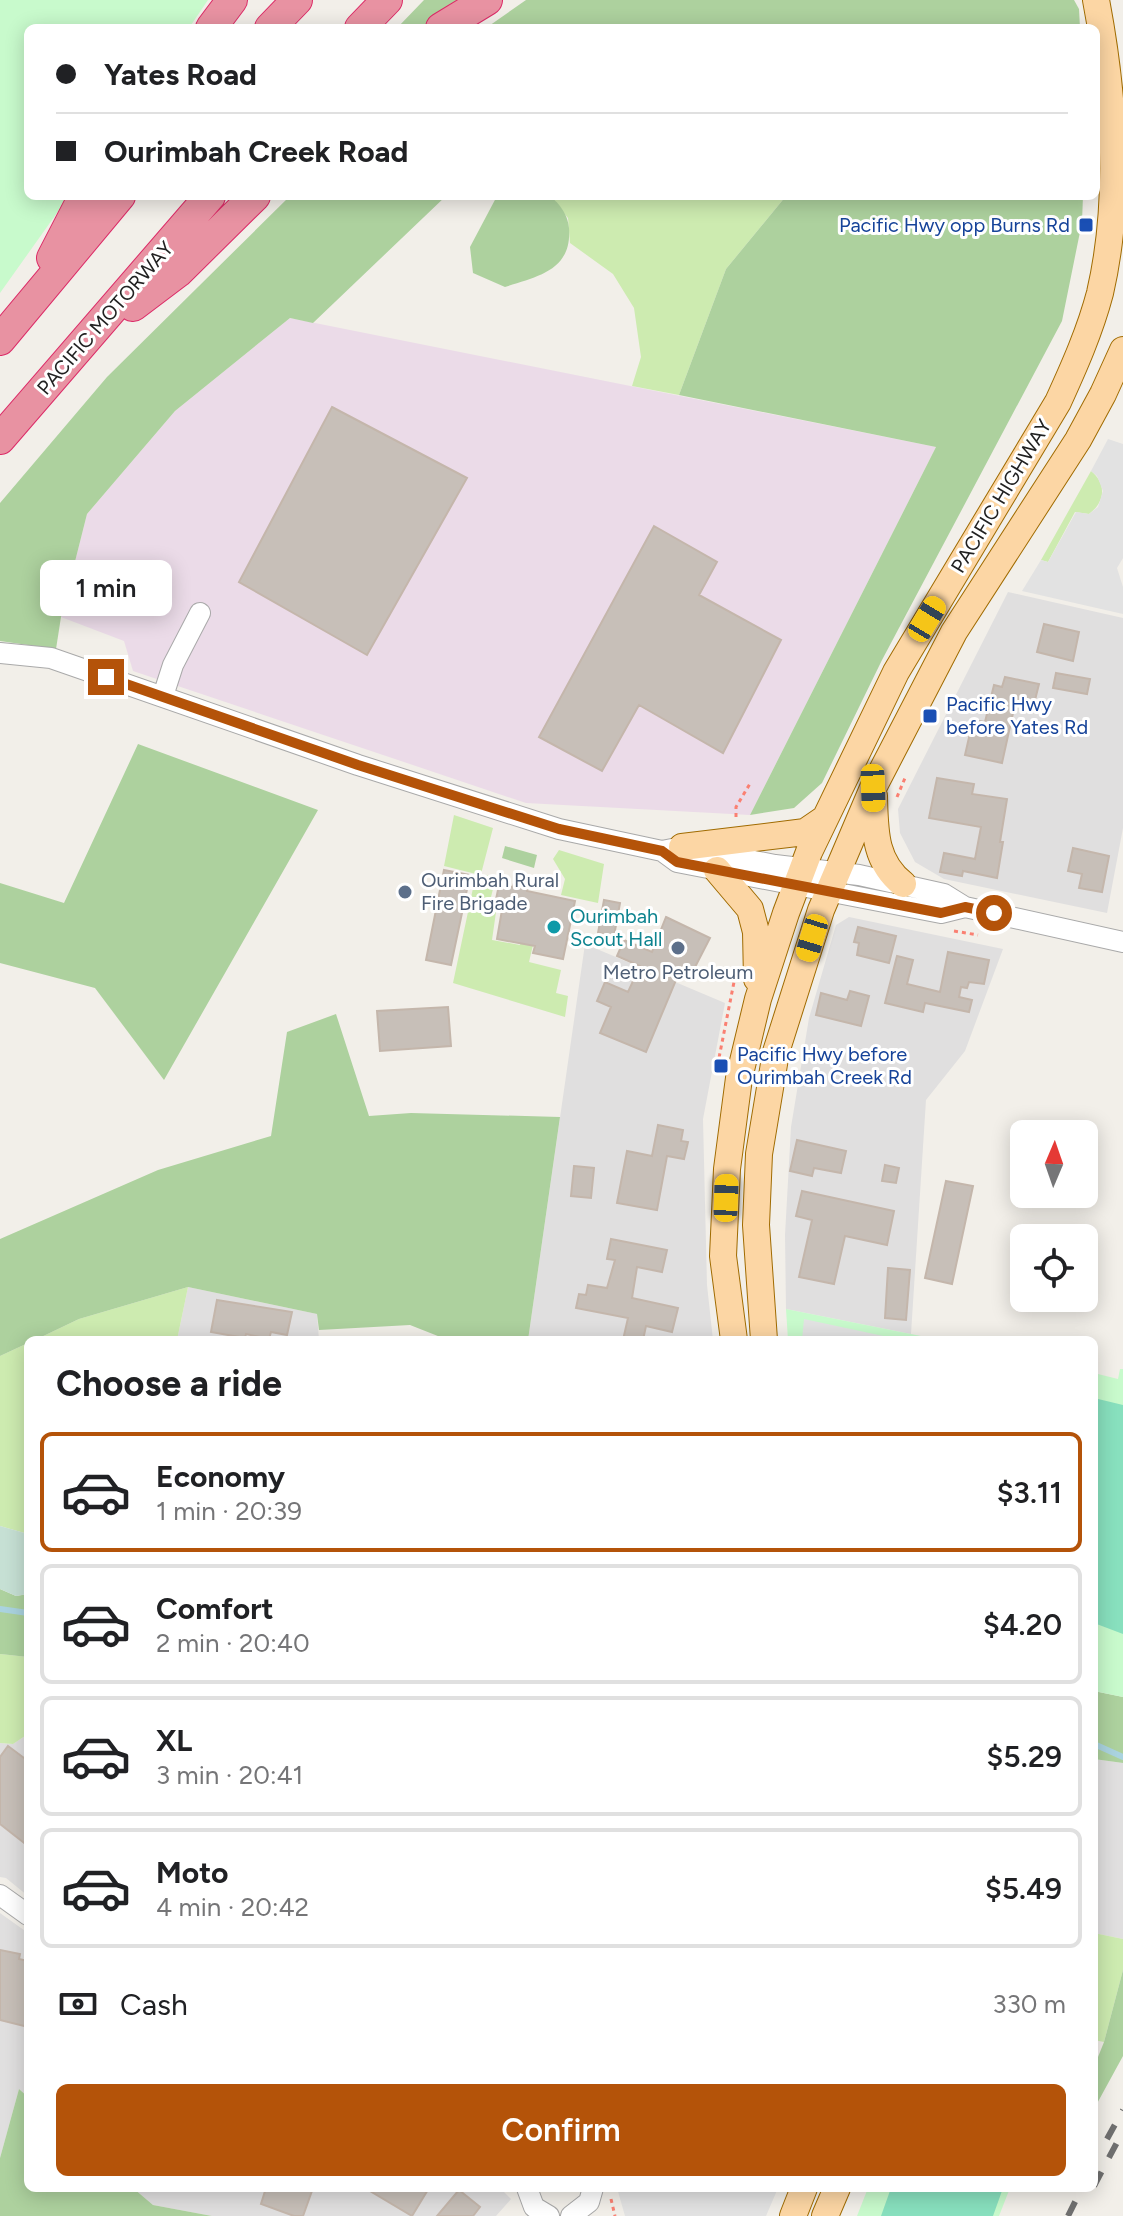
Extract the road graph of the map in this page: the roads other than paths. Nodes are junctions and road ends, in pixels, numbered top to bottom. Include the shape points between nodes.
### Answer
1 (232, 0) edge
2 (297, 0) edge
3 (387, 0) edge
4 (487, 0) edge
5 (1096, 0) edge
6 (214, 24) edge
7 (274, 24) edge
8 (364, 24) edge
9 (448, 24) edge
10 (1100, 24) edge
11 (1100, 26) edge
12 (82, 200) edge
13 (117, 200) edge
14 (207, 200) edge
15 (251, 200) edge
16 (29, 303) junction
17 (0, 340) edge
18 (84, 344) junction
19 (1123, 350) edge
20 (3, 434) edge
21 (200, 613) dead end
22 (0, 653) edge
23 (163, 696) junction
24 (884, 795) junction
25 (824, 819) junction
26 (672, 849) junction
27 (717, 870) junction
28 (799, 877) junction
29 (831, 882) junction
30 (903, 884) junction
31 (965, 907) junction
32 (1123, 942) edge
33 (758, 999) junction
34 (733, 1336) edge
35 (764, 1336) edge
36 (0, 1895) edge
37 (24, 1912) edge
38 (526, 2192) edge
39 (596, 2192) edge
40 (598, 2192) edge
41 (802, 2192) edge
42 (835, 2192) edge
43 (549, 2216) edge
44 (571, 2216) edge
45 (602, 2216) edge
46 (793, 2216) edge
47 (825, 2216) edge

1 - 6 highway
2 - 7 highway
3 - 8 highway
4 - 9 highway
5 - 10 main road, PACIFIC HIGHWAY
11 - 25 main road, PACIFIC HIGHWAY via 1113,198 1106,264 1079,358 1042,430 896,672
12 - 16 highway
13 - 16 highway
14 - 18 highway, PACIFIC MOTORWAY
15 - 18 highway via 178,272
16 - 17 highway
18 - 20 highway, PACIFIC MOTORWAY
19 - 24 main road, PACIFIC HIGHWAY via 1078,440 954,632
21 - 23 street
22 - 23 street via 51,658
23 - 26 street via 474,793 559,829
24 - 29 main road, PACIFIC HIGHWAY
24 - 30 main road via 875,834 891,875
25 - 26 main road via 805,832
25 - 28 main road, PACIFIC HIGHWAY
26 - 27 street via 677,862
26 - 28 street
27 - 28 street
27 - 33 main road via 750,909
28 - 29 street
28 - 33 main road, PACIFIC HIGHWAY
29 - 30 street via 859,875
29 - 31 street via 941,913
29 - 35 main road, PACIFIC HIGHWAY via 776,1052 759,1154 756,1225
30 - 31 street via 944,894
31 - 32 street
33 - 34 main road, PACIFIC HIGHWAY via 739,1078 727,1169 723,1256
36 - 37 street
38 - 43 street via 534,2207
39 - 44 street
40 - 45 street
41 - 46 main road
42 - 47 main road

